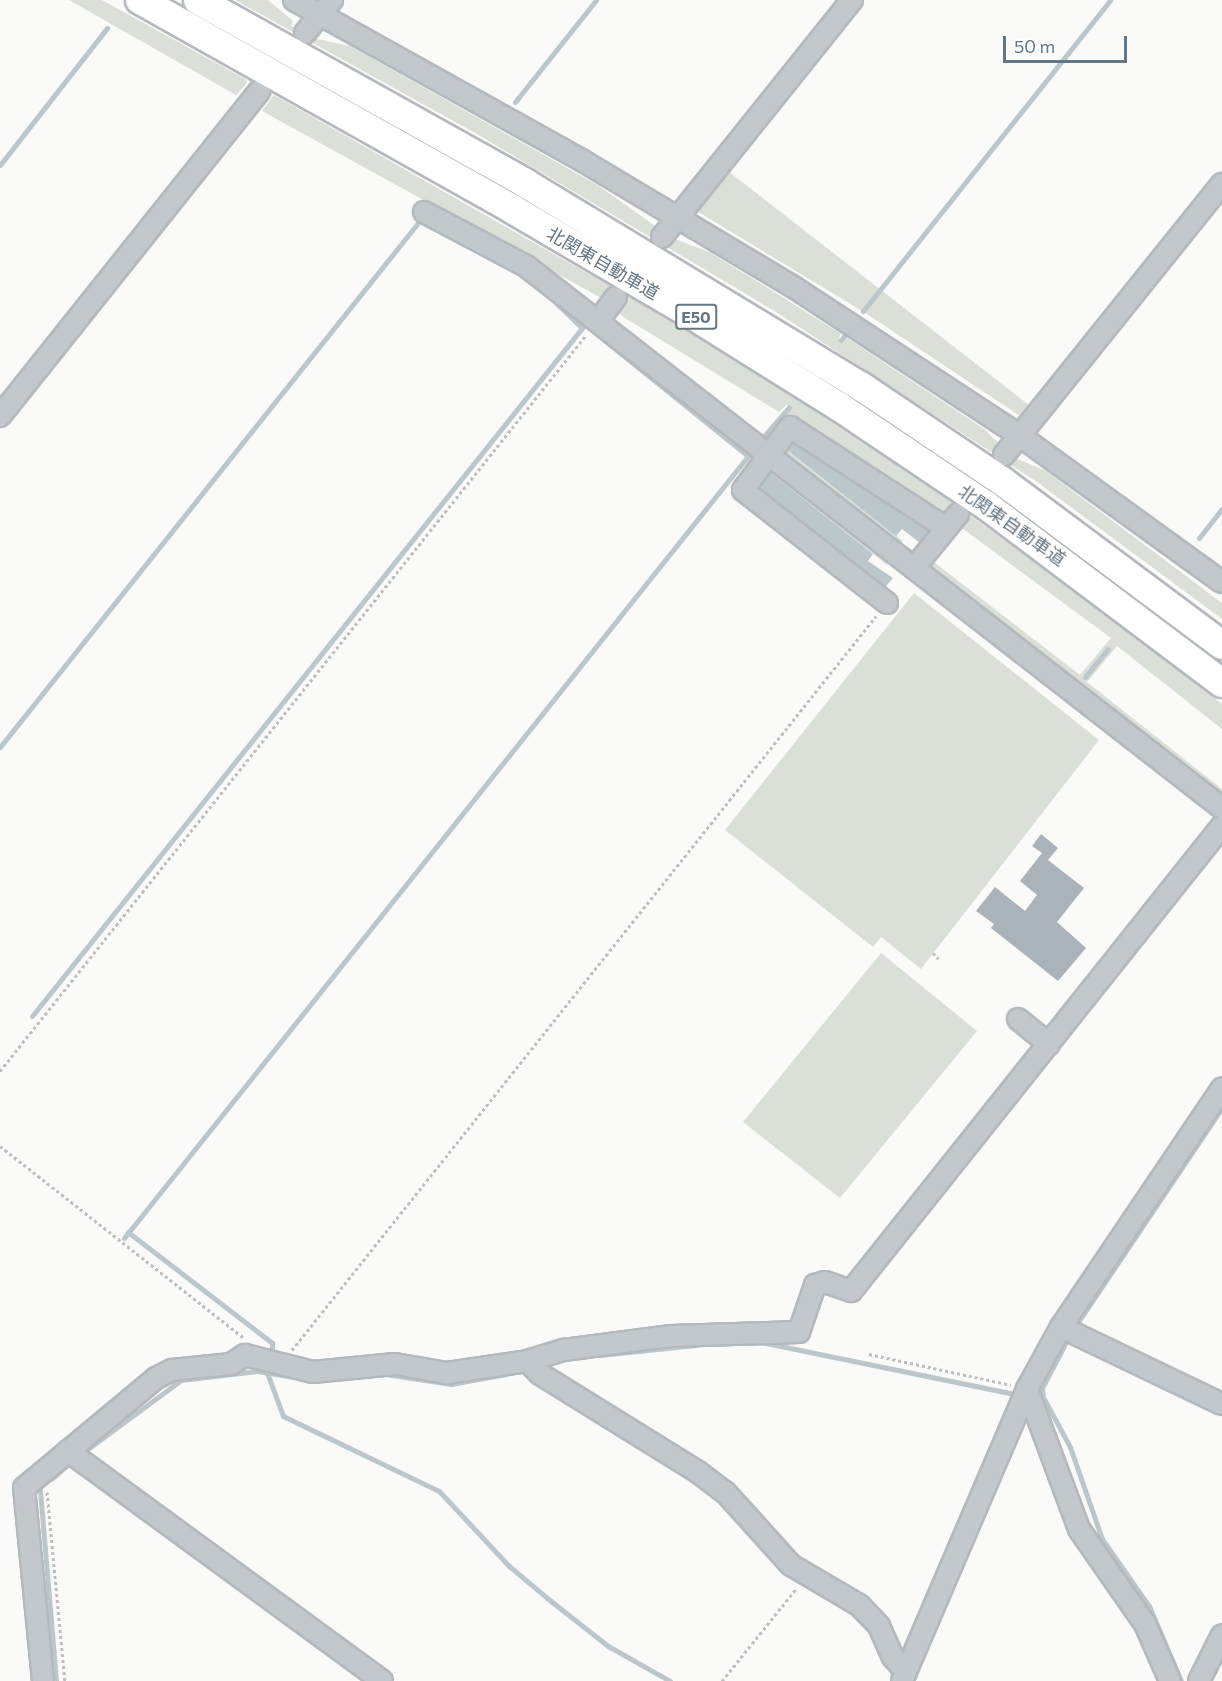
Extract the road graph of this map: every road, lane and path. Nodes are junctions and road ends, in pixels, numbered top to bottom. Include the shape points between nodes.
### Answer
1 (140, 0) edge
2 (198, 0) edge
3 (294, 0) edge
4 (852, 0) edge
5 (326, 7) edge
6 (305, 33) dead end
7 (259, 91) dead end
8 (1222, 184) edge
9 (424, 213) dead end
10 (679, 217) junction
11 (662, 237) dead end
12 (616, 297) dead end
13 (598, 321) junction
14 (0, 417) edge
15 (1020, 436) junction
16 (770, 455) junction
17 (1004, 455) dead end
18 (914, 568) junction
19 (1222, 582) edge
20 (887, 603) joint
21 (1222, 645) edge
22 (1222, 683) edge
23 (1222, 808) edge
24 (1222, 826) edge
25 (933, 953) dead end
26 (939, 959) dead end
27 (1018, 1019) dead end
28 (1049, 1044) junction
29 (0, 1071) edge
30 (1222, 1088) edge
31 (0, 1146) edge
32 (1061, 1328) junction
33 (869, 1354) dead end
34 (270, 1359) junction
35 (527, 1361) junction
36 (1028, 1389) junction
37 (1222, 1404) edge
38 (68, 1451) junction
39 (43, 1472) junction
40 (808, 1574) junction
41 (1222, 1635) edge
42 (904, 1676) edge
43 (43, 1681) edge
44 (65, 1681) edge
45 (382, 1681) edge
46 (722, 1681) edge
47 (1170, 1681) edge
48 (1199, 1681) edge

1 - 22 highway, 北関東自動車道 / E50 via 522,215 829,400 996,512
2 - 21 highway, 北関東自動車道 / E50 via 525,183 862,387 1002,481
3 - 5 street
4 - 10 street
5 - 6 street
5 - 10 street
7 - 14 street
8 - 15 street
9 - 13 street via 526,266
10 - 11 street
10 - 15 street via 912,362
12 - 13 street
13 - 16 street
13 - 29 path
15 - 17 street
15 - 19 street
16 - 18 street
16 - 18 street via 790,427 952,521
16 - 20 street via 743,490
18 - 23 street
20 - 34 path via 289,1353
24 - 28 street
25 - 26 path
27 - 28 street
28 - 35 street via 851,1291 825,1282 815,1286 799,1332 671,1336 564,1350
30 - 32 street
31 - 34 path
32 - 36 street
32 - 37 street
33 - 36 path
34 - 35 street via 313,1372 395,1364 447,1373
34 - 38 street via 245,1355 231,1364 164,1374
35 - 40 street via 540,1374 698,1472 724,1492 791,1565
36 - 42 street
36 - 47 street via 1080,1528 1145,1624
38 - 39 street
38 - 45 street
39 - 43 street via 24,1488
39 - 44 path
40 - 42 street via 859,1605 879,1626
40 - 46 path
41 - 48 street

